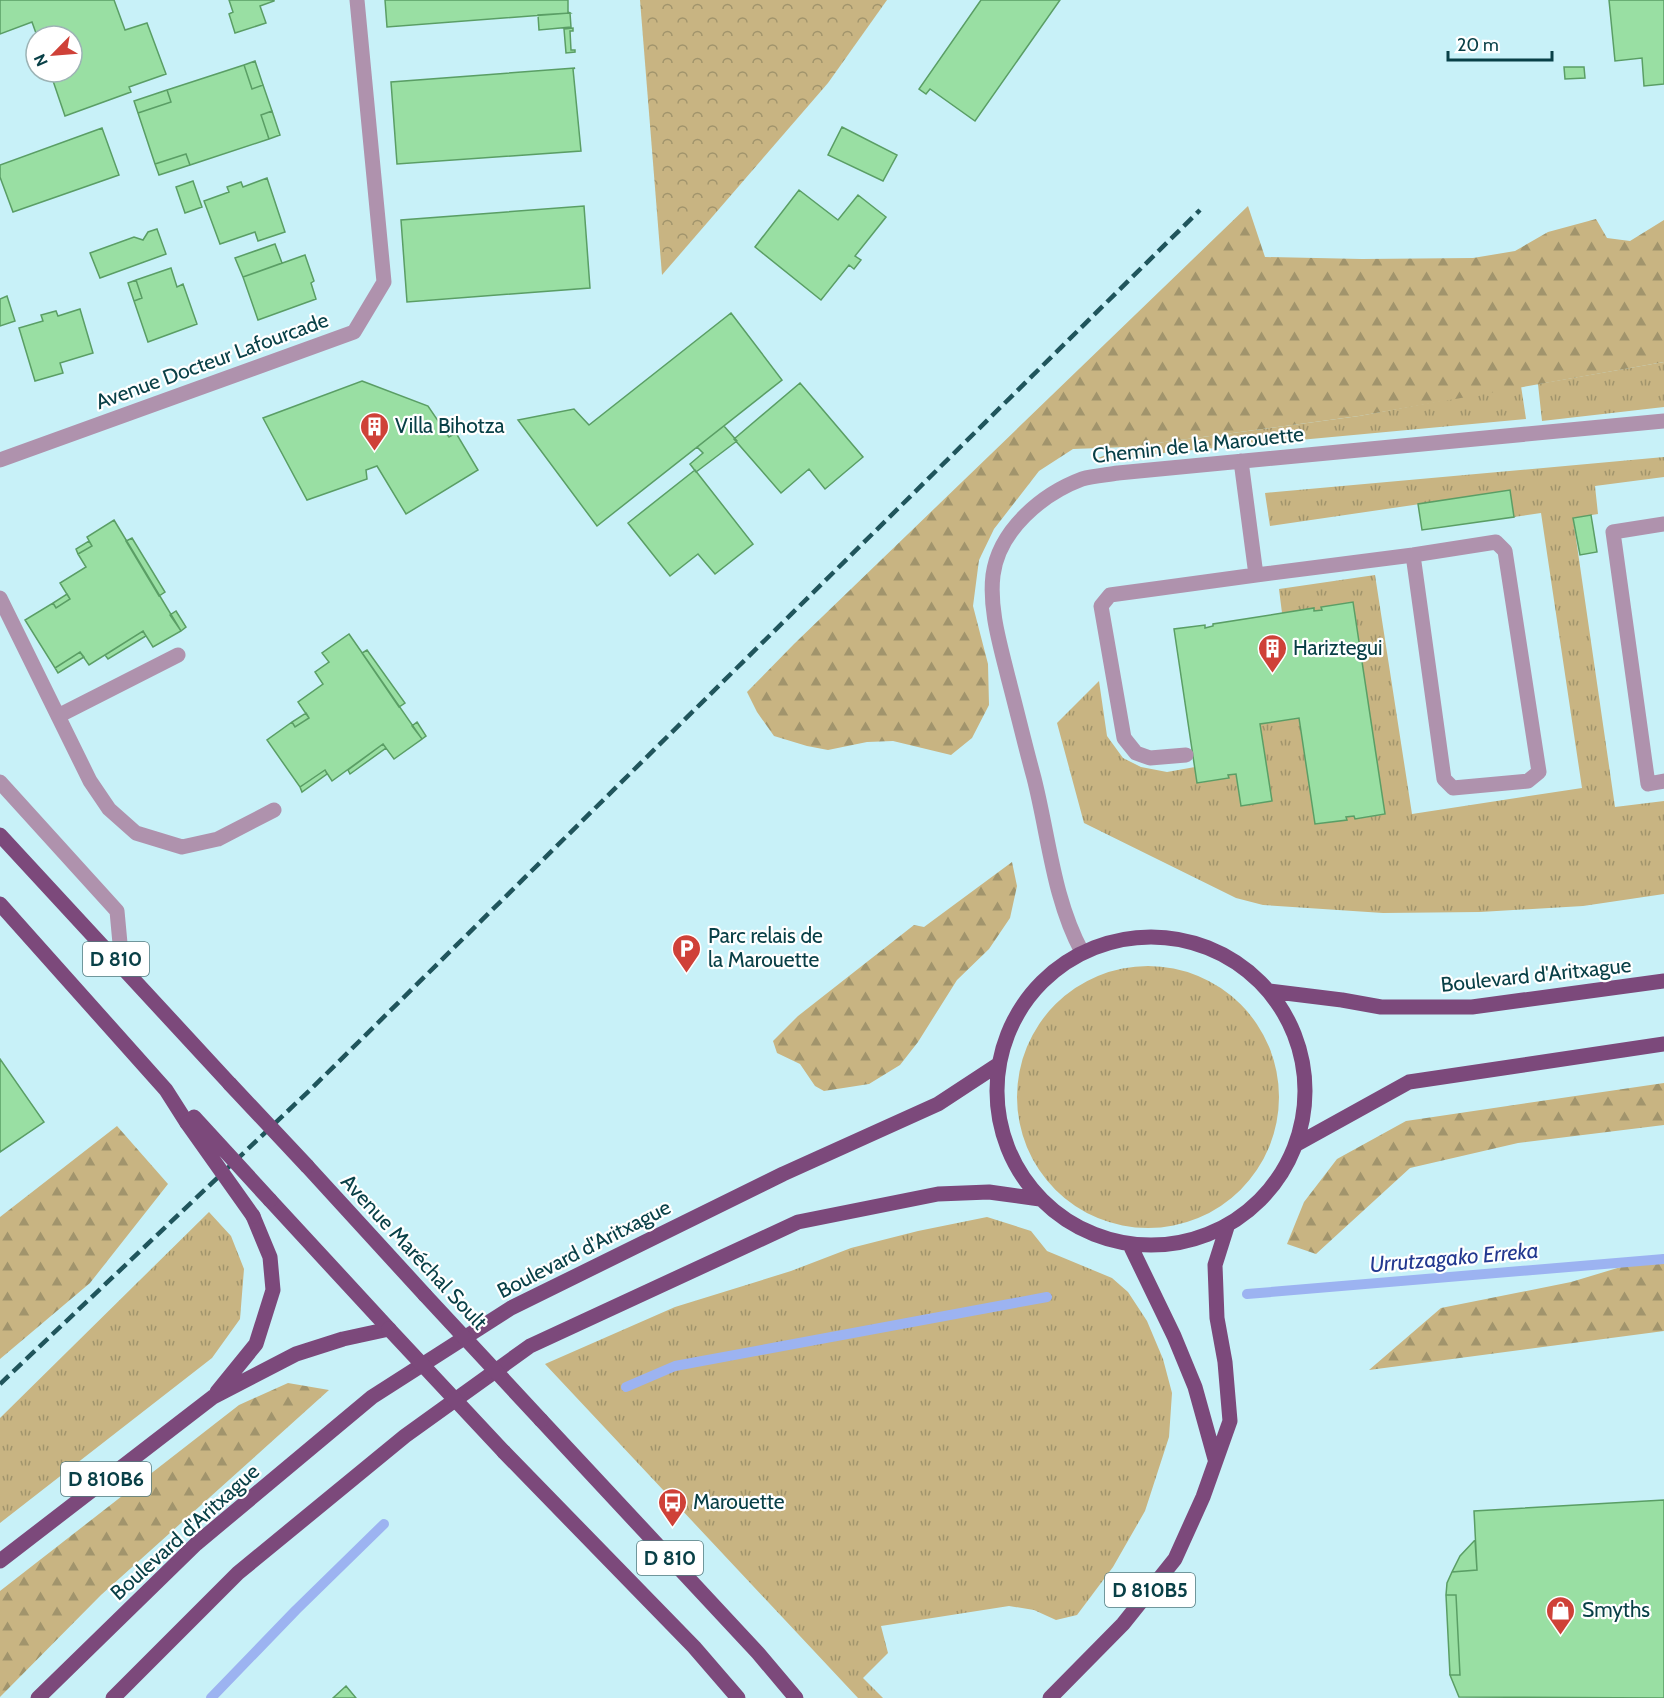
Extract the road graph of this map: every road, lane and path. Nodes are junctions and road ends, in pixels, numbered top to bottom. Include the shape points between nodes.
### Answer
1 (357, 0) edge
2 (1664, 421) edge
3 (0, 460) edge
4 (1241, 461) junction
5 (1664, 524) edge
6 (1413, 555) junction
7 (1256, 575) junction
8 (0, 598) edge
9 (178, 655) dead end
10 (58, 716) junction
11 (1186, 755) dead end
12 (1664, 781) edge
13 (0, 782) edge
14 (274, 810) dead end
15 (0, 835) edge
16 (0, 904) edge
17 (1082, 952) junction
18 (122, 965) junction
19 (1664, 981) edge
20 (1269, 991) junction
21 (1664, 1044) edge
22 (999, 1064) junction
23 (166, 1090) joint
24 (191, 1120) junction
25 (1298, 1144) junction
26 (1040, 1199) junction
27 (1227, 1227) junction
28 (1130, 1245) junction
29 (389, 1329) junction
30 (213, 1397) junction
31 (1215, 1460) junction
32 (0, 1561) edge
33 (796, 1696) edge
34 (38, 1698) edge
35 (113, 1698) edge
36 (738, 1698) edge
37 (1050, 1698) edge

1 - 3 street, Avenue Docteur Lafourcade via 384,282 354,332
2 - 4 street, Chemin de la Marouette
4 - 7 street
4 - 17 street, Chemin de la Marouette via 1085,478 1050,495 1018,523 993,573 994,620 1058,892
5 - 12 street via 1613,532 1648,784
6 - 6 street via 1496,542 1505,551 1539,772 1528,781 1453,788 1444,779
6 - 7 street
7 - 11 street via 1110,595 1101,606 1124,738 1136,753 1150,758
8 - 10 street
9 - 10 street
10 - 14 street via 90,781 109,809 136,833 182,847 218,839
13 - 18 street via 117,911
15 - 18 main road, Avenue Maréchal Soult / D 810
16 - 23 main road, D 810
17 - 20 main road via 1119,940 1159,936 1198,943 1234,960
17 - 22 main road via 1052,973 1027,998 1009,1030
18 - 33 main road, Avenue Maréchal Soult / D 810, bridge
19 - 20 main road, Boulevard d'Aritxague via 1472,1007 1381,1007
20 - 25 main road via 1287,1017 1302,1058 1306,1101
21 - 25 main road via 1409,1082
22 - 26 main road via 997,1100 1004,1136 1018,1170
22 - 34 main road, Boulevard d'Aritxague via 928,1108 783,1174 511,1308 372,1397 196,1544
23 - 24 main road, D 810B6
24 - 29 main road, D 810, bridge
24 - 30 main road, D 810B6, bridge via 253,1216 270,1257 273,1290 256,1344
25 - 27 main road via 1281,1177 1257,1205
26 - 28 main road via 1066,1220 1097,1236
26 - 35 main road via 989,1192 938,1194 798,1222 530,1346 405,1436 238,1573
27 - 28 main road via 1180,1244
27 - 31 main road, D 810B5 via 1215,1265 1217,1318 1230,1421
28 - 31 main road via 1195,1388
29 - 30 main road, D 810B6 via 296,1354
29 - 36 main road, D 810, bridge via 694,1647
30 - 32 main road, D 810B6
31 - 37 main road, D 810B5 via 1175,1559 1123,1624

